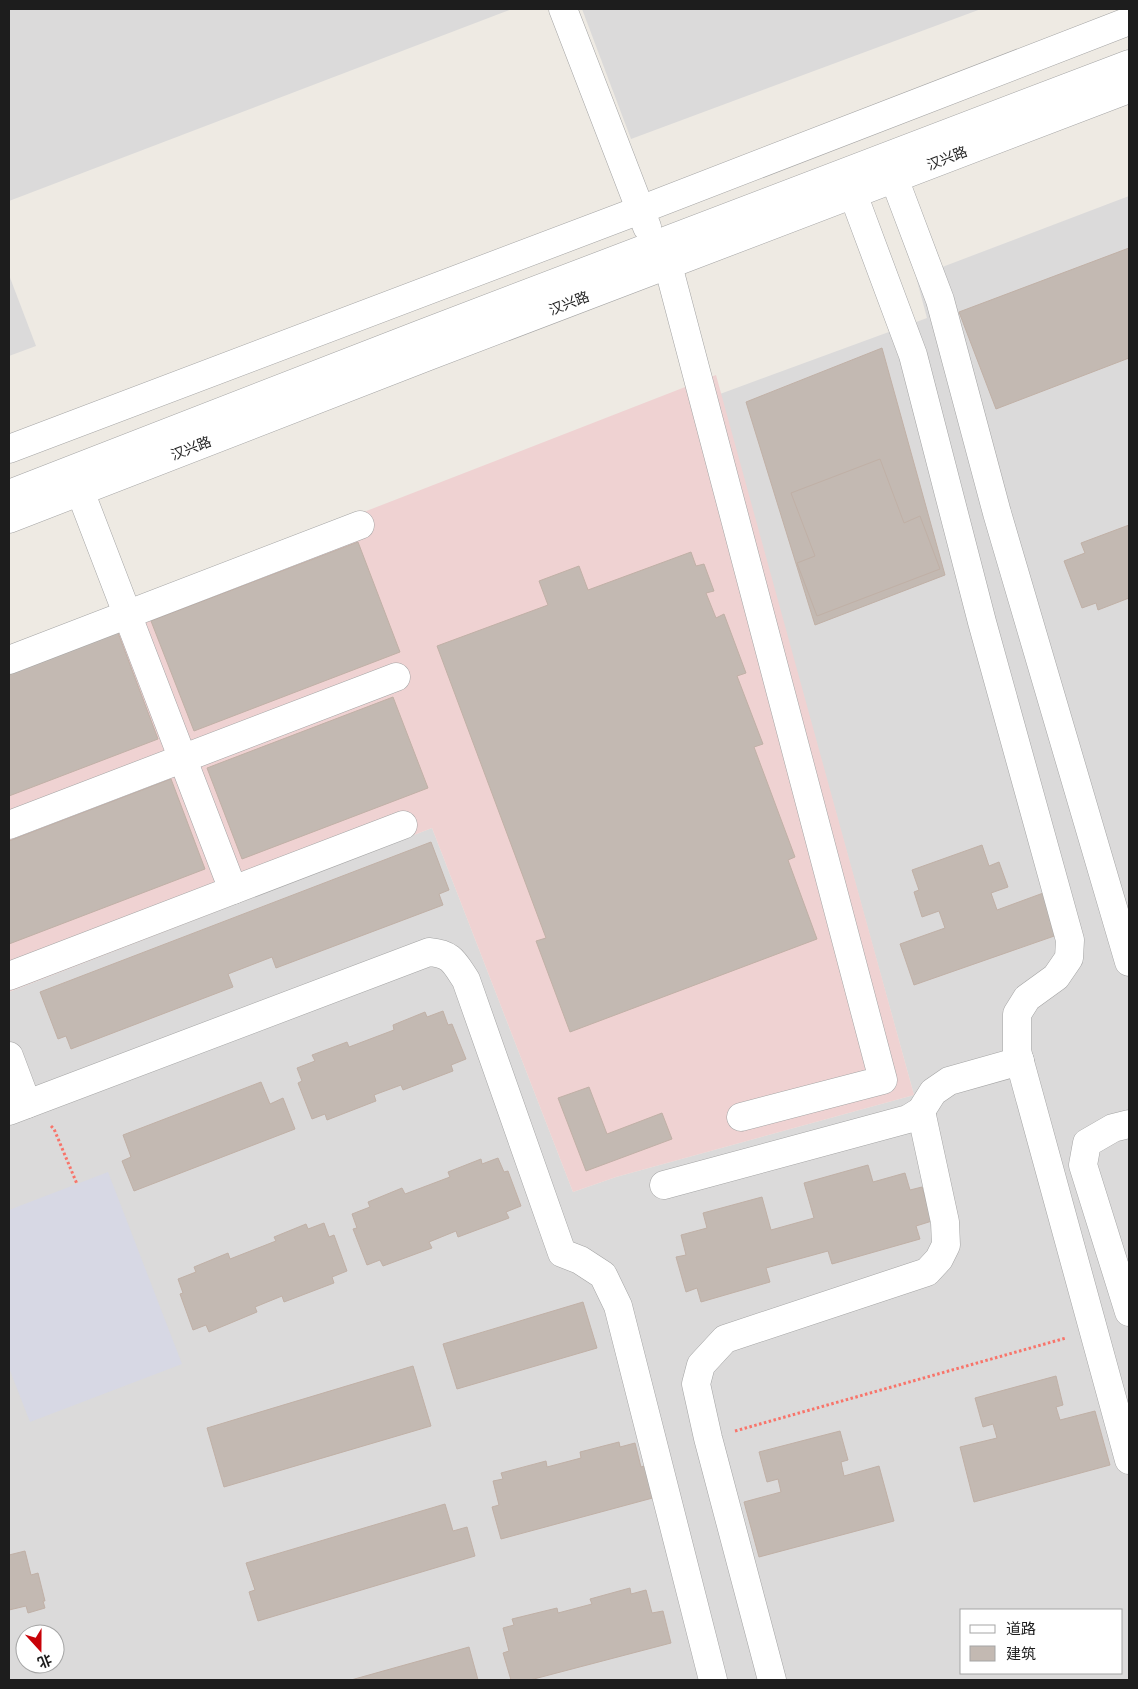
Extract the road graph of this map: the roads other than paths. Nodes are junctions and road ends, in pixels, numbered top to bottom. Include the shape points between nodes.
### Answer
1 (563, 9) edge
2 (1129, 21) edge
3 (1129, 64) edge
4 (1129, 89) edge
5 (894, 178) junction
6 (853, 194) junction
7 (640, 210) junction
8 (661, 255) junction
9 (9, 449) edge
10 (80, 491) junction
11 (9, 494) edge
12 (9, 519) edge
13 (360, 525) dead end
14 (128, 614) junction
15 (9, 660) edge
16 (396, 677) dead end
17 (183, 759) junction
18 (9, 825) edge
19 (404, 825) dead end
20 (233, 890) junction
21 (1129, 962) edge
22 (9, 976) edge
23 (9, 1056) edge
24 (1020, 1061) junction
25 (18, 1107) edge
26 (921, 1111) junction
27 (741, 1118) dead end
28 (1129, 1124) edge
29 (664, 1185) dead end
30 (1129, 1312) edge
31 (1129, 1460) edge
32 (713, 1680) edge
33 (772, 1680) edge

1 - 7 street
2 - 7 street
3 - 8 street, 汉兴路
4 - 5 street, 汉兴路
5 - 6 street, 汉兴路
5 - 21 street via 940,300 997,513
6 - 8 street, 汉兴路
6 - 24 street via 913,355 982,622 1070,940 1069,958 1056,977 1028,998 1017,1014
7 - 8 street
7 - 9 street
8 - 10 street, 汉兴路
8 - 11 street, 汉兴路
8 - 27 street via 883,1080
10 - 12 street, 汉兴路
10 - 14 street
13 - 14 street
14 - 15 street
14 - 17 street
16 - 17 street
17 - 18 street
17 - 20 street
19 - 20 street
20 - 22 street
23 - 25 street
24 - 26 street via 949,1080 933,1092
24 - 31 street
25 - 32 street via 429,952 452,959 466,980 562,1253 603,1275 618,1306
26 - 29 street via 908,1119
26 - 33 street via 945,1222 946,1245 939,1259 927,1272 726,1339 701,1365 696,1384
28 - 30 street via 1113,1128 1087,1143 1083,1165

